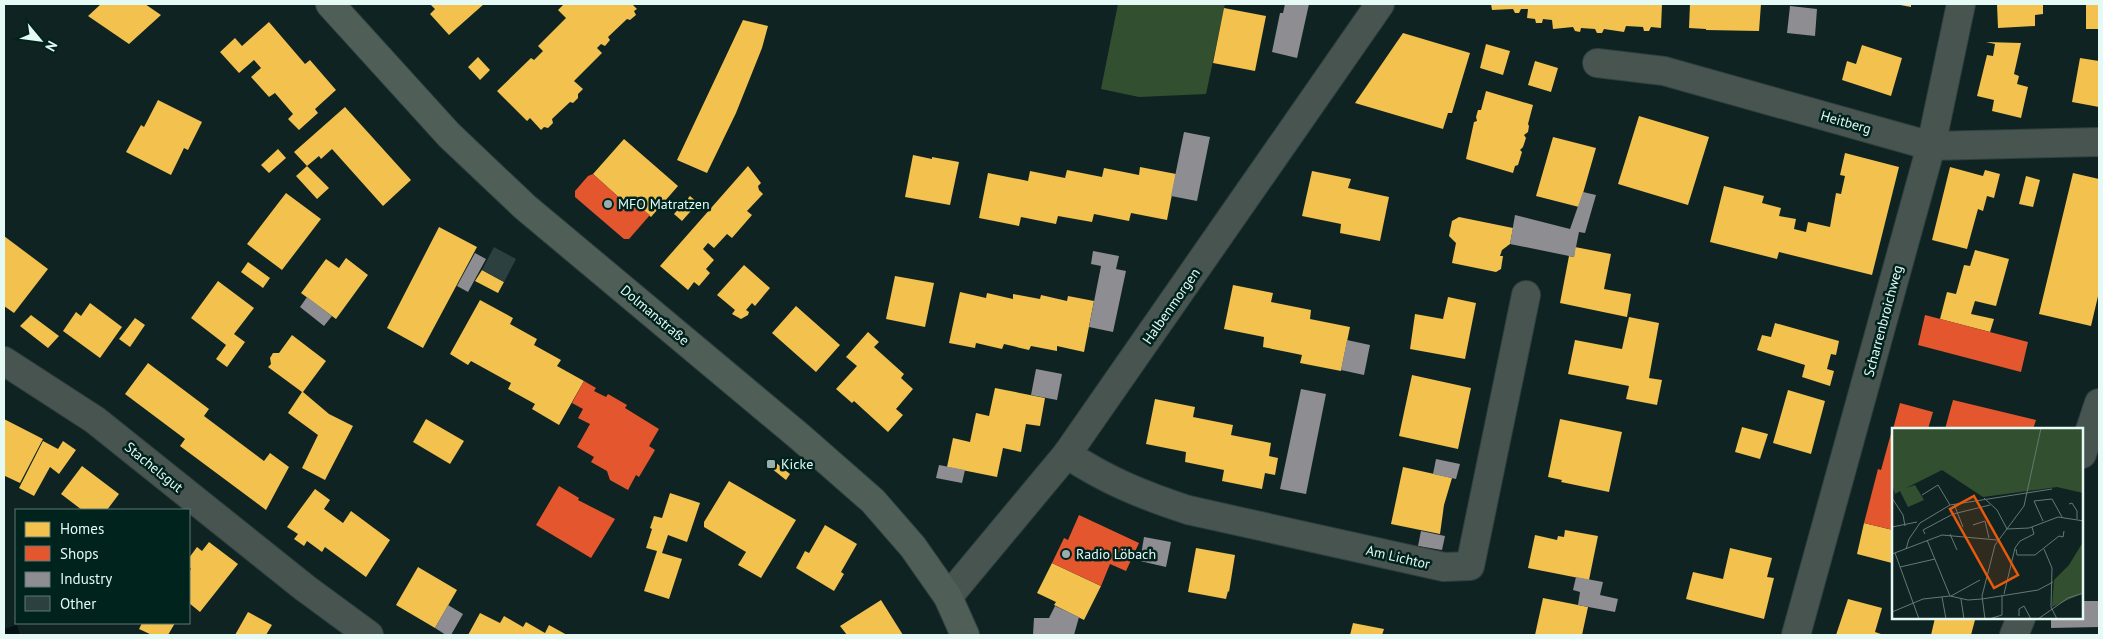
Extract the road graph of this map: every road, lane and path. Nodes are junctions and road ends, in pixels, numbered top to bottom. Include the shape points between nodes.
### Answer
1 (330, 4) edge
2 (1380, 4) edge
3 (1961, 4) edge
4 (1597, 63) dead end
5 (2099, 142) edge
6 (1931, 146) junction
7 (1526, 295) dead end
8 (4, 361) edge
9 (2099, 402) edge
10 (2083, 451) edge
11 (1067, 454) junction
12 (948, 597) junction
13 (2021, 619) edge
14 (369, 635) edge
15 (965, 635) edge
16 (1796, 635) edge
17 (2014, 635) edge

1 - 12 main road, Dolmanstraße via 449,135 525,207 873,501 913,547
2 - 11 street, Halbenmorgen
3 - 6 street, Scharrenbroichweg
4 - 6 street, Heitberg via 1664,71
5 - 6 street, Heitberg
6 - 16 street, Scharrenbroichweg
7 - 11 street, Am Lichtor via 1470,566 1444,567 1188,510 1114,482
8 - 14 street, Stachelsgut via 94,420
9 - 10 street
11 - 12 street, Halbenmorgen
12 - 15 main road, Dolmanstraße
13 - 17 street

